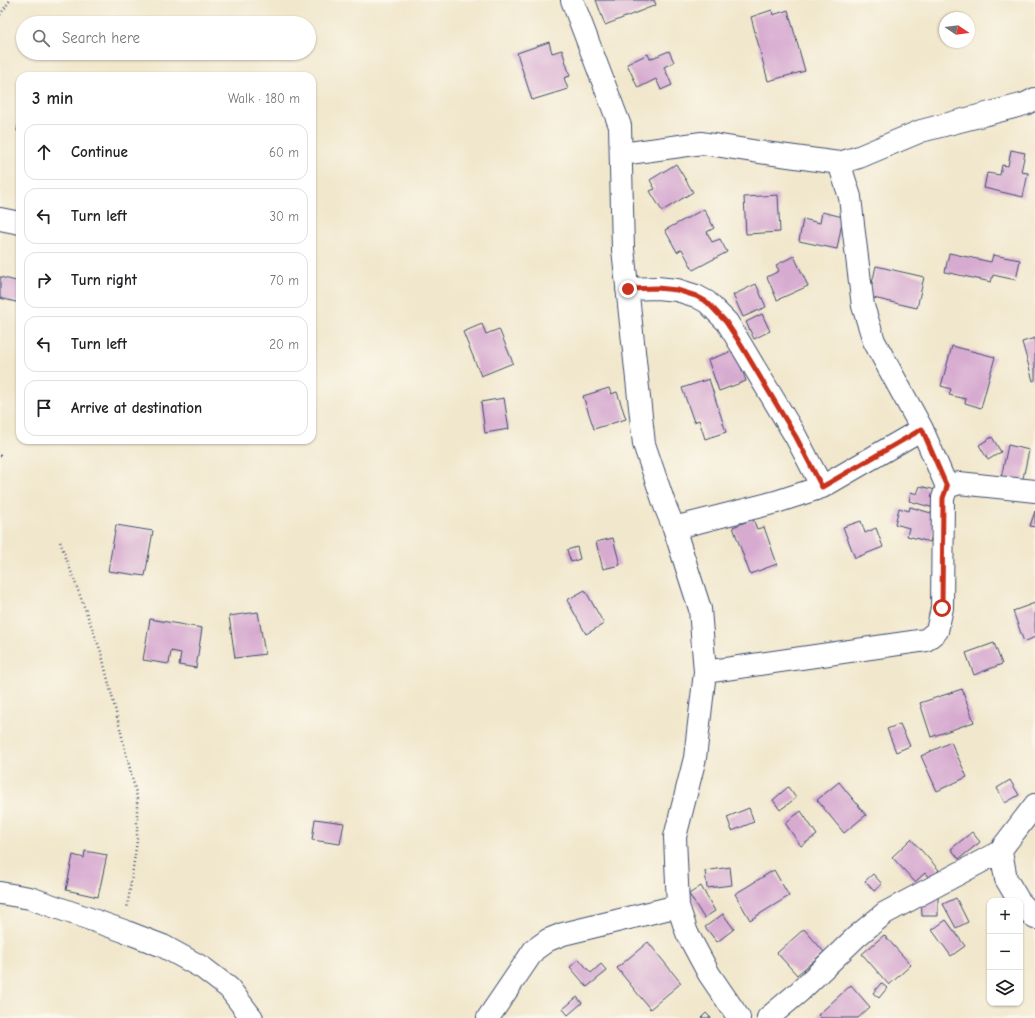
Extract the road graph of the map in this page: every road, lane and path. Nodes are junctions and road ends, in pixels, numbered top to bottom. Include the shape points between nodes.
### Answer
1 (10, 0) edge
2 (572, 0) edge
3 (0, 15) edge
4 (1035, 99) edge
5 (622, 154) junction
6 (839, 162) junction
7 (0, 219) edge
8 (16, 222) edge
9 (628, 289) junction
10 (922, 429) junction
11 (822, 487) junction
12 (947, 487) junction
13 (1035, 490) edge
14 (674, 528) junction
15 (60, 542) dead end
16 (704, 672) junction
17 (1035, 805) edge
18 (999, 852) junction
19 (0, 893) edge
20 (1017, 898) edge
21 (678, 906) junction
22 (1023, 906) edge
23 (1035, 918) edge
24 (124, 931) junction
25 (252, 1018) edge
26 (488, 1018) edge
27 (739, 1018) edge
28 (768, 1018) edge

1 - 3 path
2 - 5 street via 620,126
4 - 6 street via 1025,104 921,131 859,157
5 - 6 street via 702,143
5 - 9 street via 623,249
6 - 10 street via 850,198 863,306 874,341
7 - 8 street
9 - 11 street via 677,290 707,302 726,322 738,340 796,437
9 - 14 street via 644,444
10 - 11 street
10 - 12 street
11 - 14 street via 776,502
12 - 13 street via 959,483
12 - 16 street via 943,498 942,608 937,631 926,640
14 - 16 street via 700,609
15 - 24 path via 101,652 137,797 137,841
16 - 21 street via 695,758 675,837
17 - 18 street
18 - 20 street via 1006,879
18 - 28 street via 885,914 856,937
19 - 24 street via 30,898
21 - 26 street via 563,934 548,940 534,950
21 - 27 street via 687,933 709,974
22 - 23 street
24 - 25 street via 163,946 203,968 229,988

